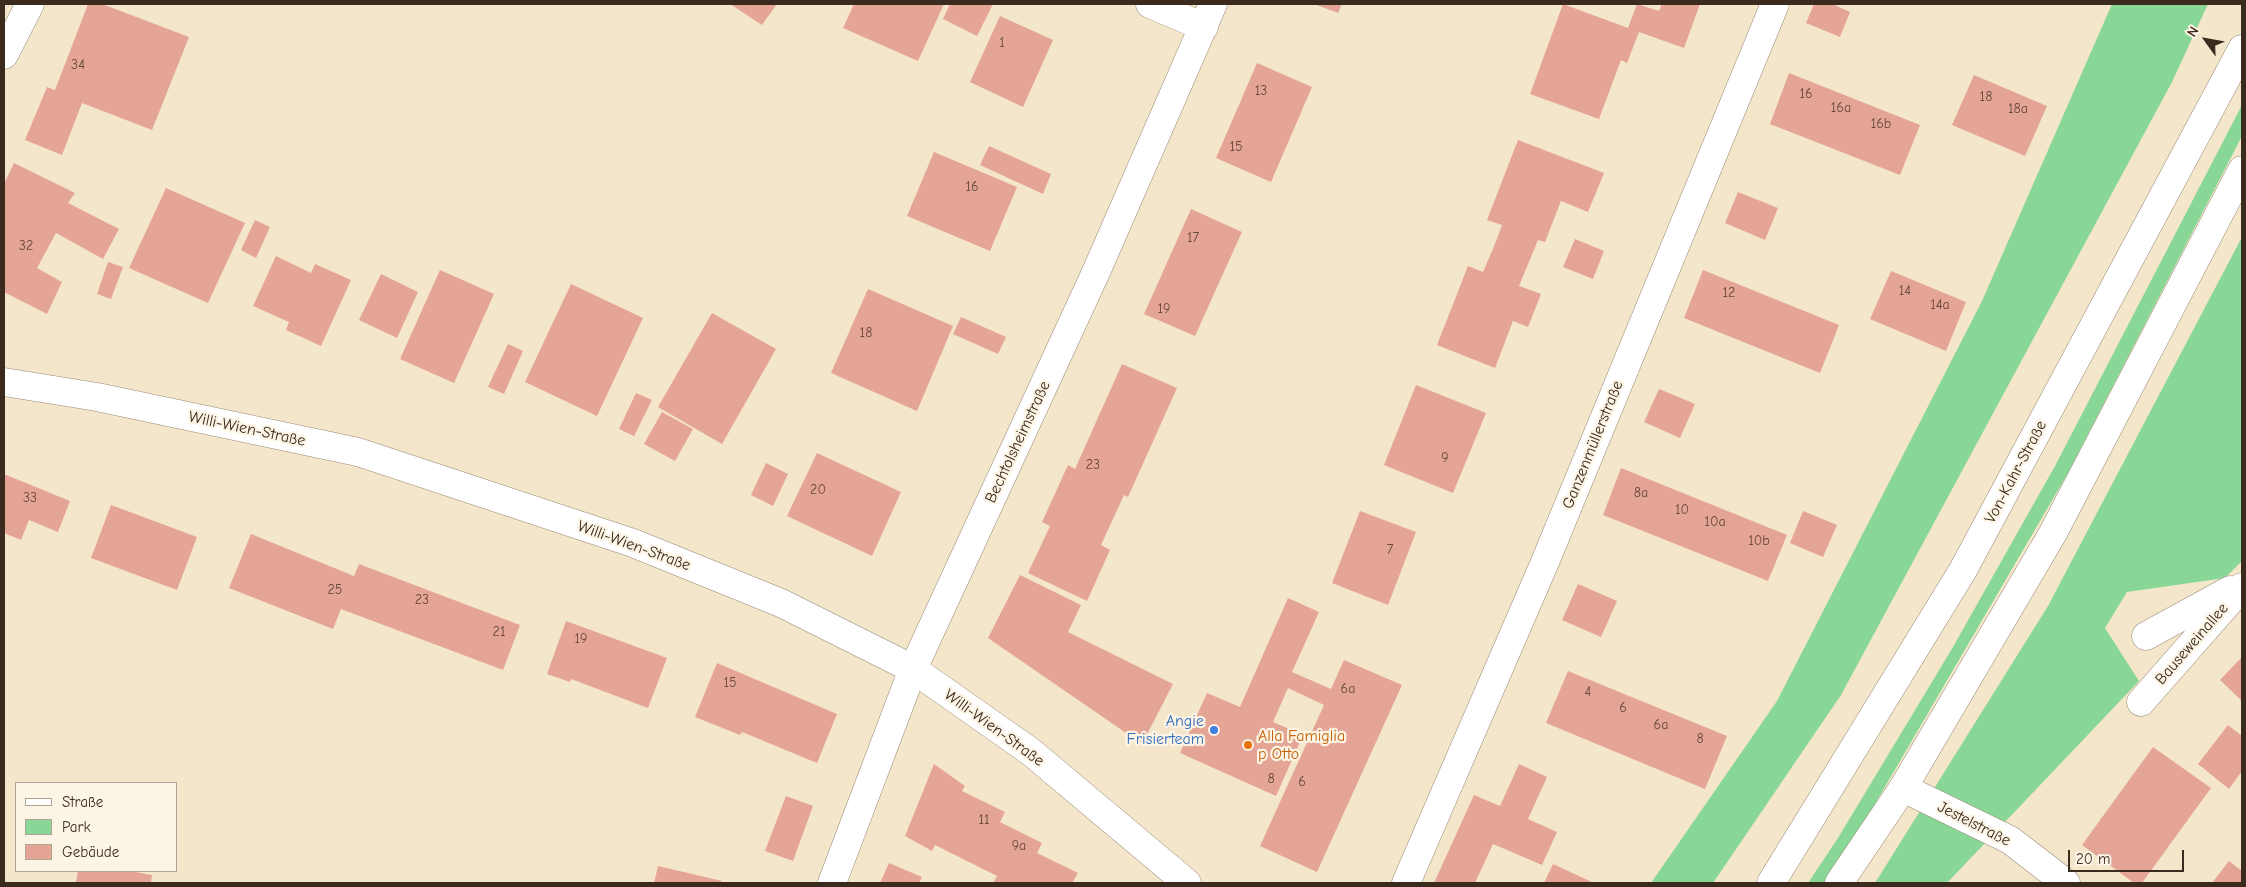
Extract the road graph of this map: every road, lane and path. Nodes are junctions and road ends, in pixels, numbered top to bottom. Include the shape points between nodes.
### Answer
1 (30, 4) edge
2 (1150, 4) edge
3 (1775, 4) edge
4 (1208, 15) edge
5 (2242, 50) edge
6 (4, 54) edge
7 (2242, 170) edge
8 (4, 382) edge
9 (2242, 585) edge
10 (2146, 636) dead end
11 (913, 670) junction
12 (2141, 702) dead end
13 (1903, 788) junction
14 (832, 883) edge
15 (1187, 883) edge
16 (1406, 883) edge
17 (1771, 883) edge
18 (1840, 883) edge
19 (2066, 883) edge

1 - 6 street
2 - 4 street
3 - 16 street, Ganzenmüllerstraße via 1545,562
4 - 11 street, Bechtolsheimstraße via 1096,272
5 - 17 street, Von-Kahr-Straße via 1962,570
7 - 13 street via 2053,533
8 - 11 street, Willi-Wien-Straße via 97,396 358,452 633,543 781,603
9 - 10 street, Bauseweinallee
9 - 12 street, Bauseweinallee
11 - 14 street, Bechtolsheimstraße
11 - 15 street, Willi-Wien-Straße via 1031,752
13 - 18 street
13 - 19 street, Jestelstraße via 2010,840

